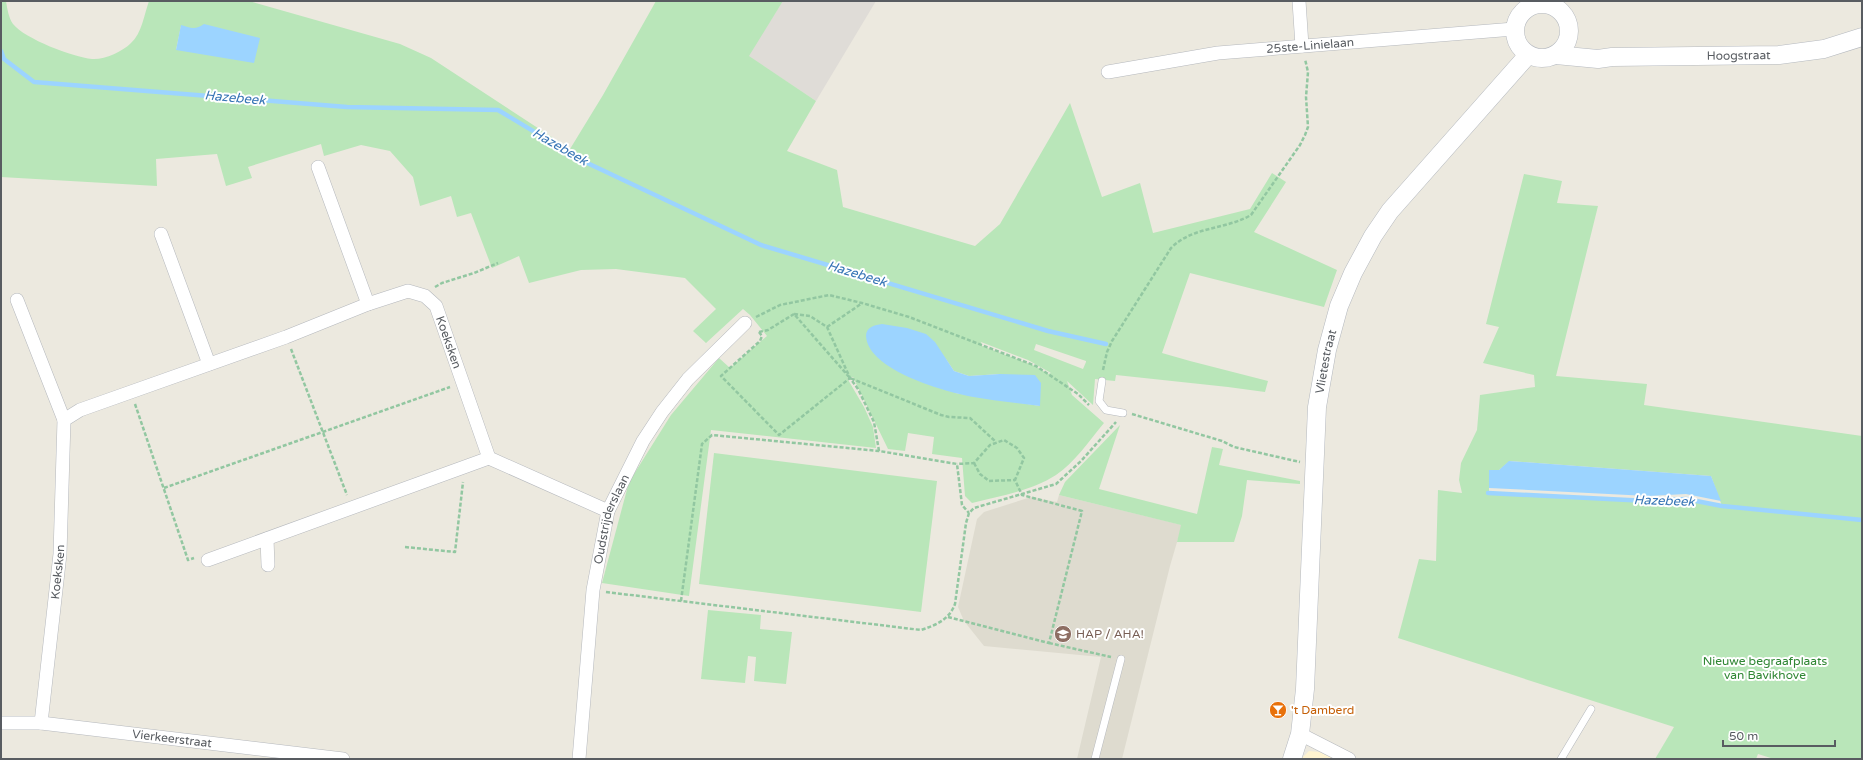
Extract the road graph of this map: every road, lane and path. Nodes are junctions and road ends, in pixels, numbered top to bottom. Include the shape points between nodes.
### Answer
1 (1299, 1) edge
2 (1556, 4) edge
3 (1514, 29) junction
4 (1569, 36) junction
5 (1862, 37) edge
6 (1302, 46) junction
7 (1528, 55) junction
8 (1556, 55) junction
9 (1612, 57) junction
10 (1108, 72) dead end
11 (318, 167) dead end
12 (161, 234) dead end
13 (498, 262) dead end
14 (425, 296) junction
15 (17, 300) dead end
16 (368, 304) junction
17 (862, 304) junction
18 (794, 314) junction
19 (747, 322) junction
20 (827, 327) junction
21 (759, 332) junction
22 (286, 337) junction
23 (209, 364) junction
24 (850, 378) junction
25 (1102, 381) joint
26 (462, 382) junction
27 (131, 392) junction
28 (1095, 411) dead end
29 (1123, 413) junction
30 (64, 420) junction
31 (1106, 422) dead end
32 (1112, 427) junction
33 (323, 432) junction
34 (996, 442) junction
35 (879, 451) junction
36 (489, 458) junction
37 (974, 463) junction
38 (957, 464) junction
39 (1315, 465) junction
40 (464, 467) junction
41 (1015, 480) junction
42 (164, 488) junction
43 (1022, 495) junction
44 (352, 508) junction
45 (608, 511) junction
46 (970, 513) junction
47 (267, 539) junction
48 (405, 547) dead end
49 (208, 560) joint
50 (268, 565) dead end
51 (593, 590) junction
52 (681, 601) junction
53 (947, 617) junction
54 (1049, 643) junction
55 (1121, 659) joint
56 (1591, 708) dead end
57 (1, 723) edge
58 (40, 723) junction
59 (1300, 734) junction
60 (343, 759) edge
61 (579, 759) edge
62 (1095, 759) edge
63 (1292, 759) edge
64 (1349, 759) edge
65 (1561, 759) edge

1 - 6 street
2 - 3 street via 1537,4 1529,7 1516,20
2 - 4 street via 1567,20
3 - 6 street, 25ste-Linielaan
3 - 7 street via 1518,44
4 - 8 street
4 - 9 street, Hoogstraat via 1580,44
5 - 9 street, Hoogstraat via 1824,49 1779,55
6 - 10 street, 25ste-Linielaan via 1218,53
6 - 25 path via 1308,72 1308,127 1305,136 1250,215 1240,222 1192,234 1179,240 1171,248 1112,341 1103,364
7 - 8 street via 1542,59
7 - 39 street, Vlietestraat via 1390,211 1353,273 1339,306 1327,350 1318,407
8 - 9 street, Hoogstraat via 1598,59
11 - 16 street
12 - 23 street
13 - 14 path via 442,283
14 - 16 street via 408,291
14 - 26 street, Koeksken via 436,306
15 - 30 street, Koeksken
16 - 22 street
17 - 19 path via 829,295 780,305
17 - 20 path
17 - 28 path via 909,317 1036,366 1078,394
18 - 20 path via 810,316
18 - 21 path via 768,330
18 - 24 path
19 - 21 path
19 - 45 street, Oudstrijderslaan via 688,379 662,412 643,441
20 - 24 path
21 - 24 path via 762,336 760,342 721,376 779,435
22 - 23 street
22 - 33 path
23 - 27 street
24 - 34 path via 941,415 970,418
24 - 35 path via 874,422
25 - 29 lane via 1099,401 1106,410
26 - 33 path, Koeksken
26 - 36 street, Koeksken
27 - 30 street via 80,410
27 - 42 path
29 - 32 path
29 - 39 path via 1171,425 1234,447
30 - 58 street, Koeksken via 60,554
31 - 32 path
32 - 43 path via 1056,484
33 - 42 path, Koeksken
33 - 44 path
34 - 37 path
34 - 41 path via 1004,440 1010,443 1024,458
35 - 38 path
35 - 52 path via 712,435 702,444
36 - 40 street
36 - 45 street
37 - 38 path
37 - 41 path via 980,474 989,481
38 - 46 path via 962,505
39 - 59 street, Vlietestraat via 1305,689
40 - 44 street
40 - 48 path via 455,552
41 - 43 path
42 - 49 path via 188,560 203,555
43 - 46 path via 978,506
43 - 54 path via 1082,511
44 - 47 street
45 - 51 street, Oudstrijderslaan
46 - 53 path via 966,523 955,604
47 - 49 street
47 - 50 street
51 - 52 path
51 - 61 street, Oudstrijderslaan
52 - 53 path via 921,630
53 - 54 path
54 - 55 path
55 - 62 lane
56 - 65 lane
57 - 58 street, Vierkeerstraat
58 - 60 street, Vierkeerstraat
59 - 63 street, Vlietestraat
59 - 64 street

